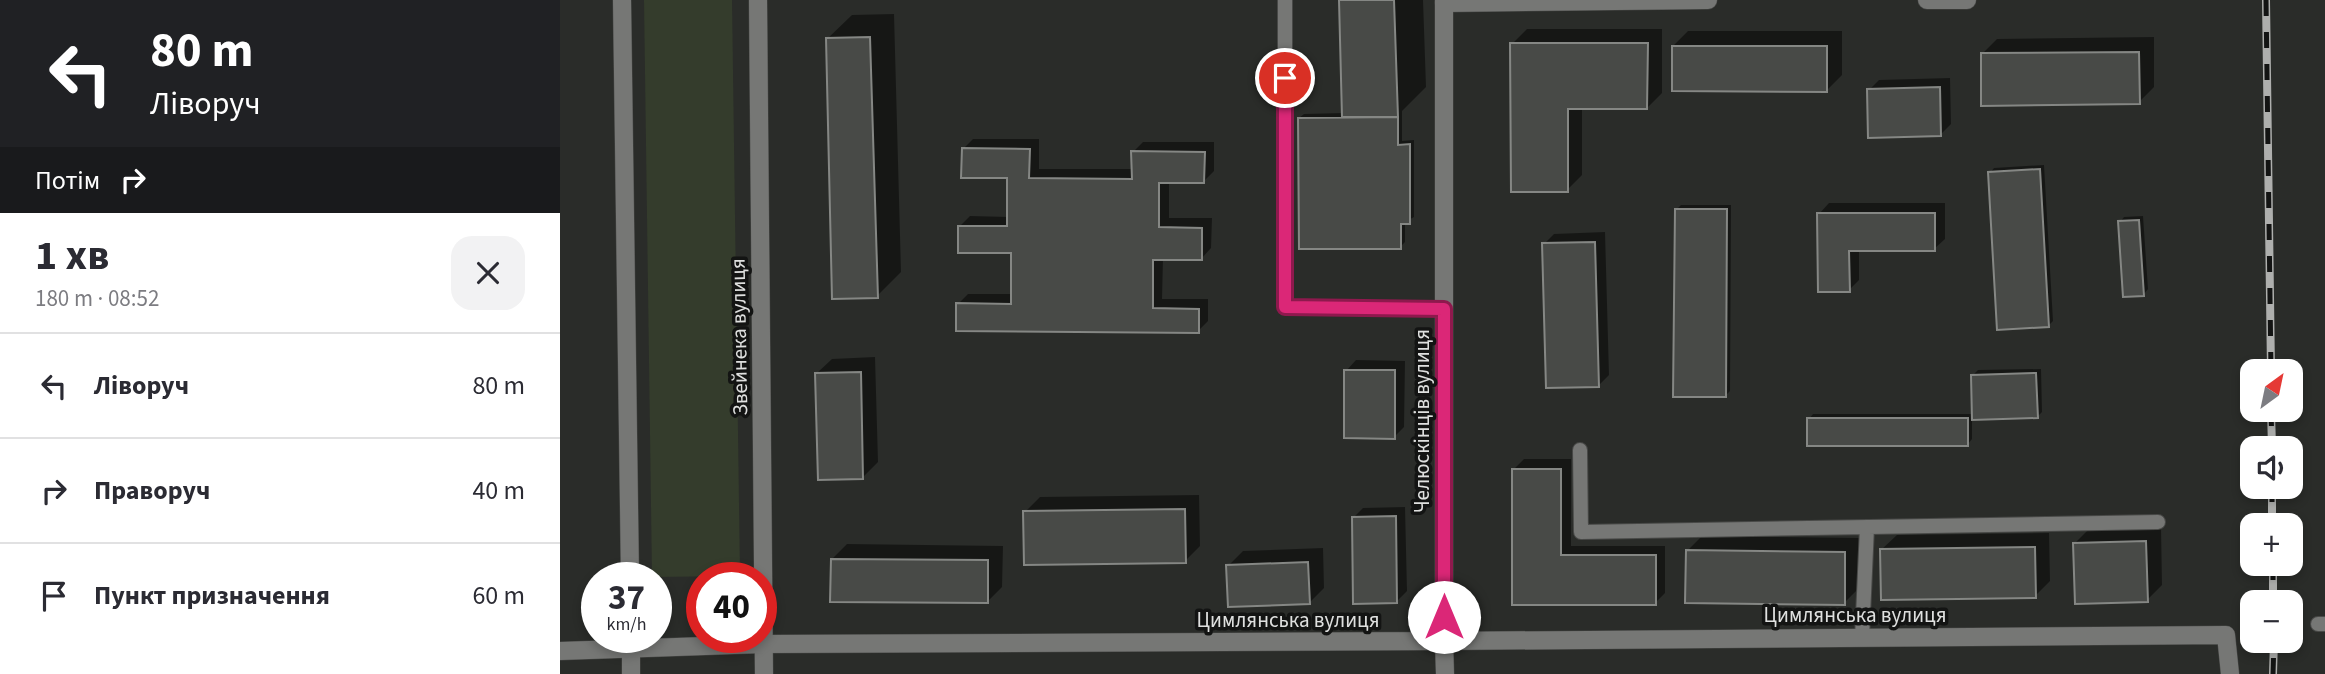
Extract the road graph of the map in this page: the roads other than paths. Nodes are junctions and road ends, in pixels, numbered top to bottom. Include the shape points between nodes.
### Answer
1 (622, 0) edge
2 (758, 0) edge
3 (1285, 0) edge
4 (1709, 0) edge
5 (1927, 0) edge
6 (1966, 0) edge
7 (1444, 2) edge
8 (1444, 309) junction
9 (1580, 450) dead end
10 (2158, 522) dead end
11 (1867, 527) junction
12 (630, 562) edge
13 (763, 562) edge
14 (1863, 638) junction
15 (1444, 641) junction
16 (777, 644) edge
17 (581, 649) edge
18 (560, 651) edge
19 (631, 653) edge
20 (764, 653) edge
21 (631, 674) edge
22 (764, 674) edge
23 (1445, 674) edge
24 (2230, 674) edge

1 - 12 street
2 - 13 street, Звейнека вулиця
3 - 8 lane via 1285,307
4 - 7 street
5 - 6 street
7 - 8 street, Челюскінців вулиця
8 - 15 street, Челюскінців вулиця
9 - 11 lane via 1581,532
10 - 11 lane
11 - 14 lane
14 - 15 street, Цимлянська вулиця
14 - 24 street, Цимлянська вулиця via 2226,635
15 - 16 street, Цимлянська вулиця
15 - 23 street, Челюскінців вулиця
17 - 18 street, Цимлянська вулиця
19 - 21 street
20 - 22 street, Звейнека вулиця

